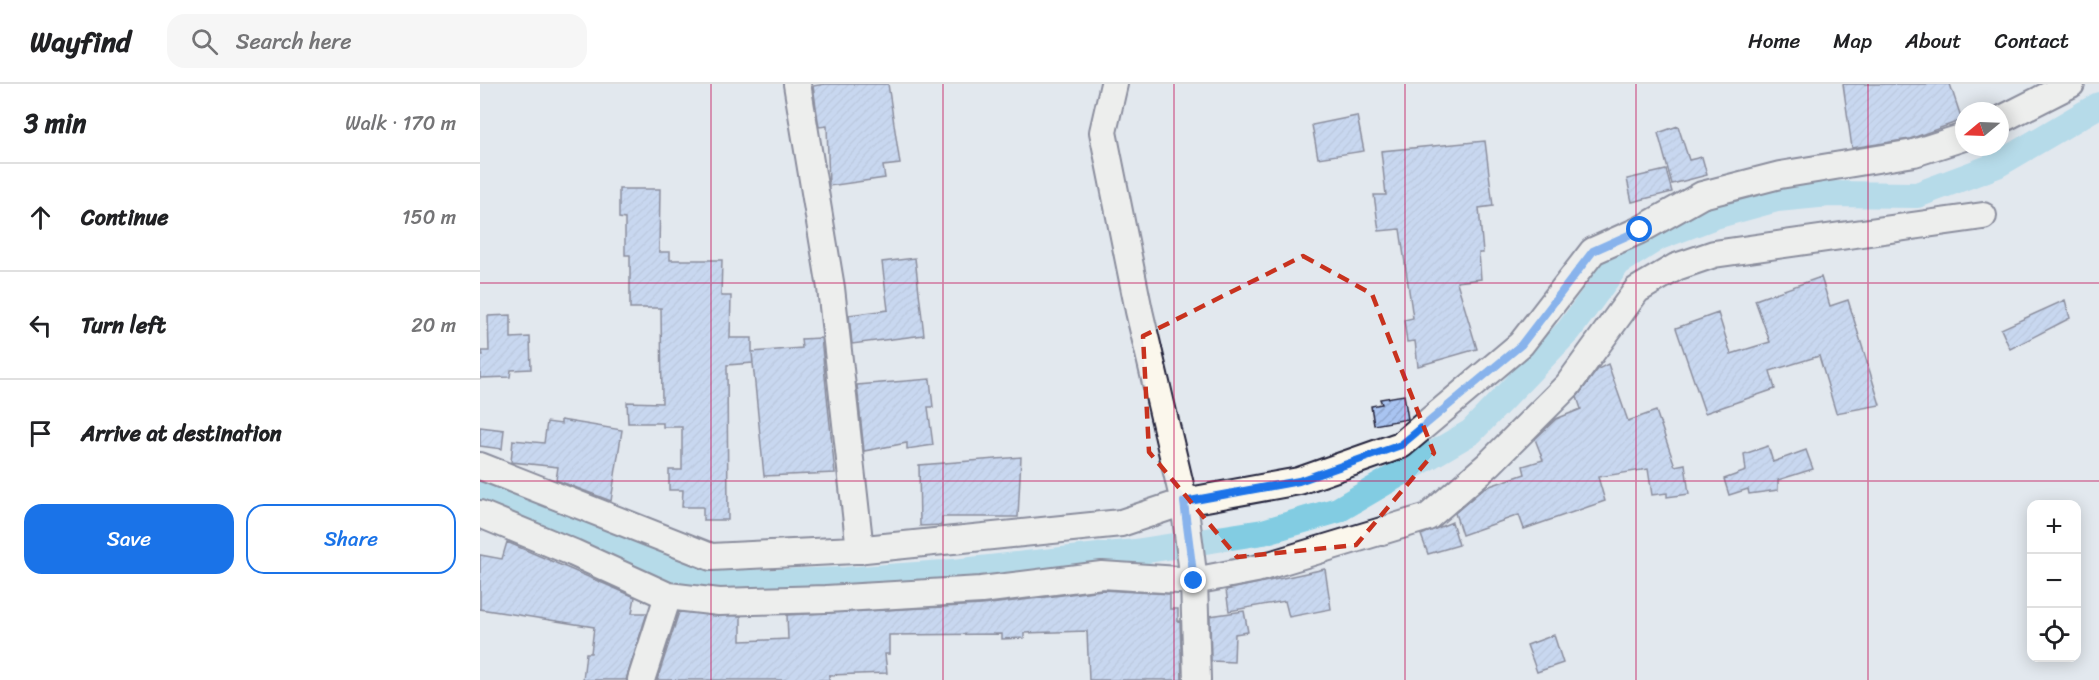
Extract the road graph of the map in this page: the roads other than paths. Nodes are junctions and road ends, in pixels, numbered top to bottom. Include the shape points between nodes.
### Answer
1 (797, 84) edge
2 (1114, 84) edge
3 (2072, 84) edge
4 (2009, 116) edge
5 (1955, 140) edge
6 (1983, 216) dead end
7 (480, 466) edge
8 (1184, 502) junction
9 (480, 514) edge
10 (860, 549) junction
11 (1194, 581) junction
12 (668, 596) junction
13 (641, 680) edge
14 (1197, 680) edge

1 - 10 street via 831,288
2 - 8 street via 1103,132 1139,311
3 - 4 street
5 - 8 street via 1914,153 1780,175 1702,195 1593,251 1521,345 1401,445 1299,481
6 - 11 street via 1714,254 1676,267 1637,290 1568,385 1489,464 1428,517 1256,569
7 - 10 street via 711,557
8 - 10 street via 1121,523
8 - 11 street
9 - 12 street
11 - 12 street via 1102,575 981,590 826,599 719,602
11 - 14 street
12 - 13 street

